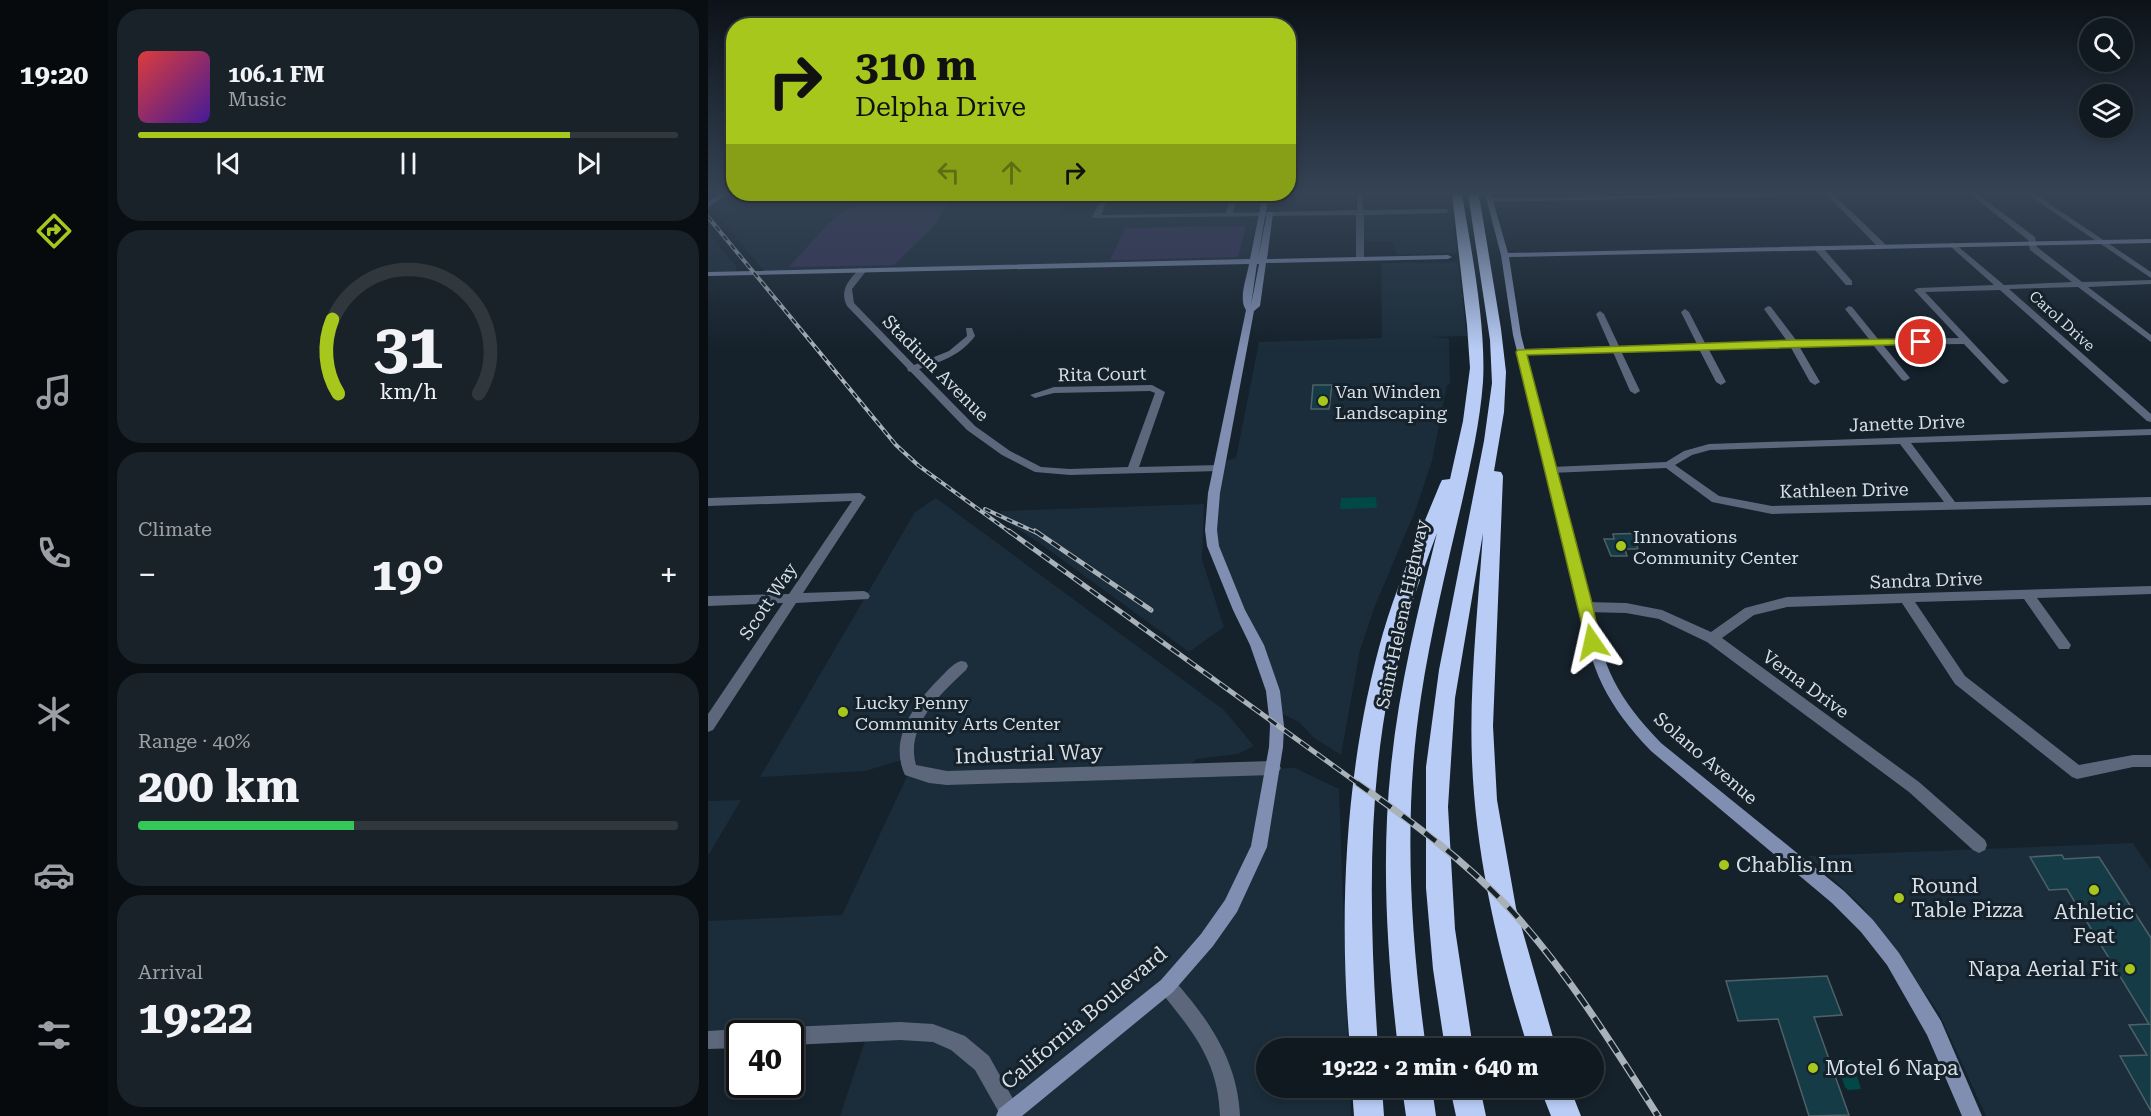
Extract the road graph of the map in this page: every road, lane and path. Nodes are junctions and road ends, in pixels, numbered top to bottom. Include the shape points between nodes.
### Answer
1 (1257, 246) edge
2 (1264, 246) edge
3 (1359, 246) edge
4 (1465, 246) edge
5 (1483, 246) edge
6 (1503, 246) edge
7 (1879, 246) edge
8 (1955, 246) edge
9 (2033, 246) edge
10 (2108, 246) edge
11 (1818, 248) junction
12 (1505, 255) junction
13 (1448, 257) dead end
14 (1359, 259) junction
15 (1254, 261) junction
16 (1264, 261) junction
17 (864, 270) junction
18 (708, 274) edge
19 (2151, 276) edge
20 (2151, 282) edge
21 (1849, 283) dead end
22 (2080, 284) junction
23 (2002, 287) junction
24 (1768, 309) dead end
25 (1849, 309) dead end
26 (1250, 310) junction
27 (1685, 312) dead end
28 (1600, 314) dead end
29 (969, 330) dead end
30 (2151, 339) edge
31 (1965, 341) junction
32 (1793, 343) junction
33 (1877, 343) junction
34 (1702, 346) junction
35 (1616, 350) junction
36 (1521, 352) junction
37 (911, 369) junction
38 (1905, 378) dead end
39 (2004, 381) dead end
40 (1721, 382) dead end
41 (1815, 382) dead end
42 (1635, 391) dead end
43 (1035, 395) dead end
44 (1497, 408) junction
45 (2151, 419) edge
46 (2151, 432) edge
47 (1468, 436) junction
48 (1902, 439) junction
49 (1668, 465) junction
50 (1219, 468) junction
51 (1133, 469) junction
52 (1551, 470) junction
53 (2151, 501) edge
54 (708, 502) edge
55 (1953, 507) junction
56 (2151, 590) edge
57 (2027, 594) junction
58 (864, 596) dead end
59 (790, 599) junction
60 (1906, 599) junction
61 (708, 601) edge
62 (1586, 607) junction
63 (1712, 638) junction
64 (2064, 645) dead end
65 (961, 666) dead end
66 (708, 726) edge
67 (2151, 761) edge
68 (1273, 768) junction
69 (1979, 845) dead end
70 (1167, 986) junction
71 (804, 1035) edge
72 (1364, 1038) edge
73 (1411, 1038) edge
74 (1458, 1038) edge
75 (1539, 1038) edge
76 (726, 1039) edge
77 (708, 1040) edge
78 (1368, 1098) edge
79 (1418, 1098) edge
80 (1467, 1098) edge
81 (1559, 1098) edge
82 (1008, 1114) edge
83 (1230, 1116) edge
84 (1369, 1116) edge
85 (1421, 1116) edge
86 (1470, 1116) edge
87 (1566, 1116) edge
88 (1972, 1116) edge

1 - 15 street, California Boulevard
2 - 16 street, California Boulevard
3 - 14 street
4 - 47 highway, Saint Helena Highway via 1476,356
5 - 44 highway via 1496,333
6 - 12 street, Solano Avenue
7 - 11 street
8 - 23 street, Carol Drive
9 - 22 street
10 - 19 street
11 - 12 street
11 - 21 street
12 - 36 street, Solano Avenue
13 - 14 street
14 - 16 street
15 - 16 street
15 - 17 street
15 - 26 street, California Boulevard via 1247,306
16 - 26 street, California Boulevard via 1256,306
17 - 18 street
17 - 37 street, Stadium Avenue via 847,290 846,297
20 - 22 street
22 - 23 street
22 - 30 street
23 - 31 street via 1918,290
23 - 45 street, Carol Drive
24 - 32 street
25 - 33 street
26 - 50 street, California Boulevard
27 - 34 street
28 - 35 street
29 - 37 street via 971,336 963,347
31 - 33 street
31 - 39 street
32 - 33 street
32 - 34 street
32 - 41 street
33 - 38 street
34 - 35 street
34 - 40 street
35 - 36 street
35 - 42 street
36 - 52 street, Solano Avenue
37 - 51 street, Stadium Avenue via 971,428 1039,470
43 - 51 street, Rita Court via 1054,390 1152,388 1160,392
44 - 74 highway via 1448,674 1437,785 1443,930
44 - 75 highway via 1483,761 1495,874 1517,971
46 - 48 street, Janette Drive
47 - 72 highway via 1396,624 1372,722 1364,779 1358,927
47 - 73 highway, Saint Helena Highway via 1416,670 1402,761 1398,856
48 - 49 street, Janette Drive via 1709,447
48 - 55 street
49 - 52 street
49 - 55 street, Kathleen Drive via 1716,499 1772,510
50 - 51 street, Stadium Avenue
50 - 68 street, California Boulevard via 1211,511 1213,546 1273,691 1277,726
52 - 62 street, Solano Avenue
53 - 55 street, Kathleen Drive
54 - 59 street, Scott Way via 860,497
56 - 57 street, Sandra Drive
57 - 60 street, Sandra Drive
57 - 64 street
58 - 59 street
59 - 61 street
59 - 66 street, Scott Way
60 - 63 street, Sandra Drive via 1787,602 1750,611
60 - 67 street via 1959,680 2077,772
62 - 63 street, Verna Drive via 1626,608 1662,615
62 - 88 street, Solano Avenue via 1602,670 1616,699 1639,729 1838,897 1893,959 1934,1028
63 - 69 street, Verna Drive via 1914,787
65 - 68 street, Industrial Way via 921,710 906,744 905,759 910,770 947,778
68 - 70 street, California Boulevard via 1259,847 1249,872 1207,940
70 - 82 street, California Boulevard
70 - 83 street via 1214,1048 1231,1099
71 - 82 street via 900,1030 933,1033 957,1044 982,1063
76 - 77 street
78 - 84 highway
79 - 85 highway
80 - 86 highway
81 - 87 highway

